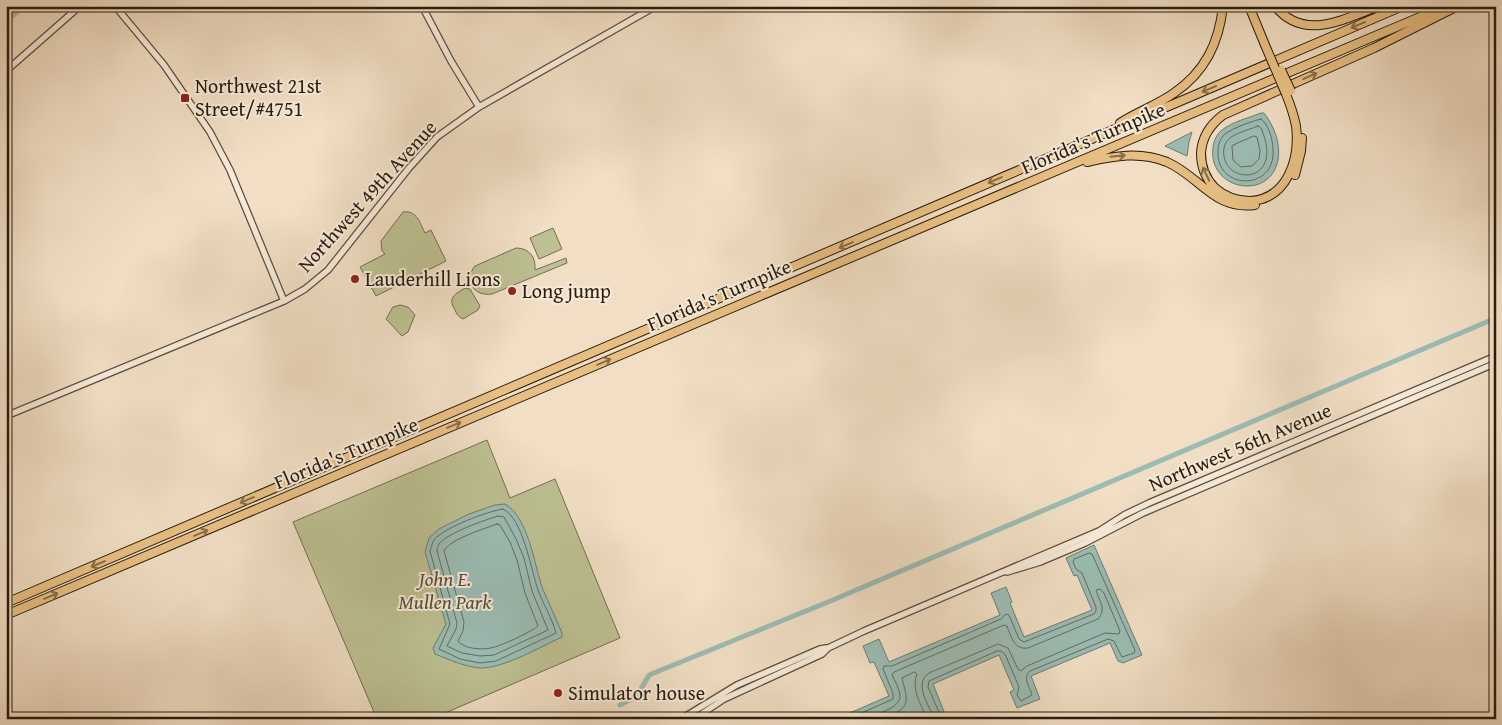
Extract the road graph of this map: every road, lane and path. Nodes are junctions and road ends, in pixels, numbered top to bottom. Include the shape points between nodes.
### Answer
1 (80, 6) edge
2 (115, 6) edge
3 (422, 6) edge
4 (656, 6) edge
5 (1224, 6) edge
6 (1249, 6) edge
7 (1254, 6) edge
8 (1275, 6) edge
9 (1379, 6) edge
10 (1403, 6) edge
11 (1446, 6) edge
12 (1458, 6) edge
13 (1267, 45) junction
14 (6, 71) edge
15 (1288, 92) junction
16 (478, 107) junction
17 (1090, 140) junction
18 (1070, 166) junction
19 (284, 302) junction
20 (1496, 356) edge
21 (1496, 363) edge
22 (6, 416) edge
23 (1000, 573) junction
24 (6, 603) edge
25 (6, 615) edge
26 (828, 648) junction
27 (681, 719) edge
28 (694, 719) edge

1 - 14 street
2 - 19 street via 164,65 210,132 230,170
3 - 16 street
4 - 16 street, Northwest 49th Avenue
5 - 17 highway via 1216,43 1204,64 1188,81 1175,93
6 - 13 highway
7 - 13 highway
8 - 9 highway via 1295,22 1320,26
10 -> 17 highway, Florida's Turnpike
11 - 18 highway, Florida's Turnpike
15 -> 12 highway via 1297,140 1294,162 1287,179 1275,192 1260,199 1237,200 1224,194 1211,184 1201,160 1203,141 1216,120
13 - 15 highway, bridge
18 -> 15 highway via 1123,155 1152,158 1184,171 1220,200 1245,206 1262,204 1284,191 1299,164 1301,127
16 - 19 street, Northwest 49th Avenue via 437,137 328,270
17 -> 24 highway, Florida's Turnpike
25 -> 18 highway, Florida's Turnpike
19 - 22 street, Northwest 49th Avenue
20 - 23 street, Northwest 56th Avenue via 1158,500 1124,515 1099,531
21 - 23 street, Northwest 56th Avenue via 1142,513 1093,540 1040,562
23 - 26 street, Northwest 56th Avenue
26 - 27 street, Northwest 56th Avenue via 737,685
26 - 28 street, Northwest 56th Avenue via 822,654 724,699

